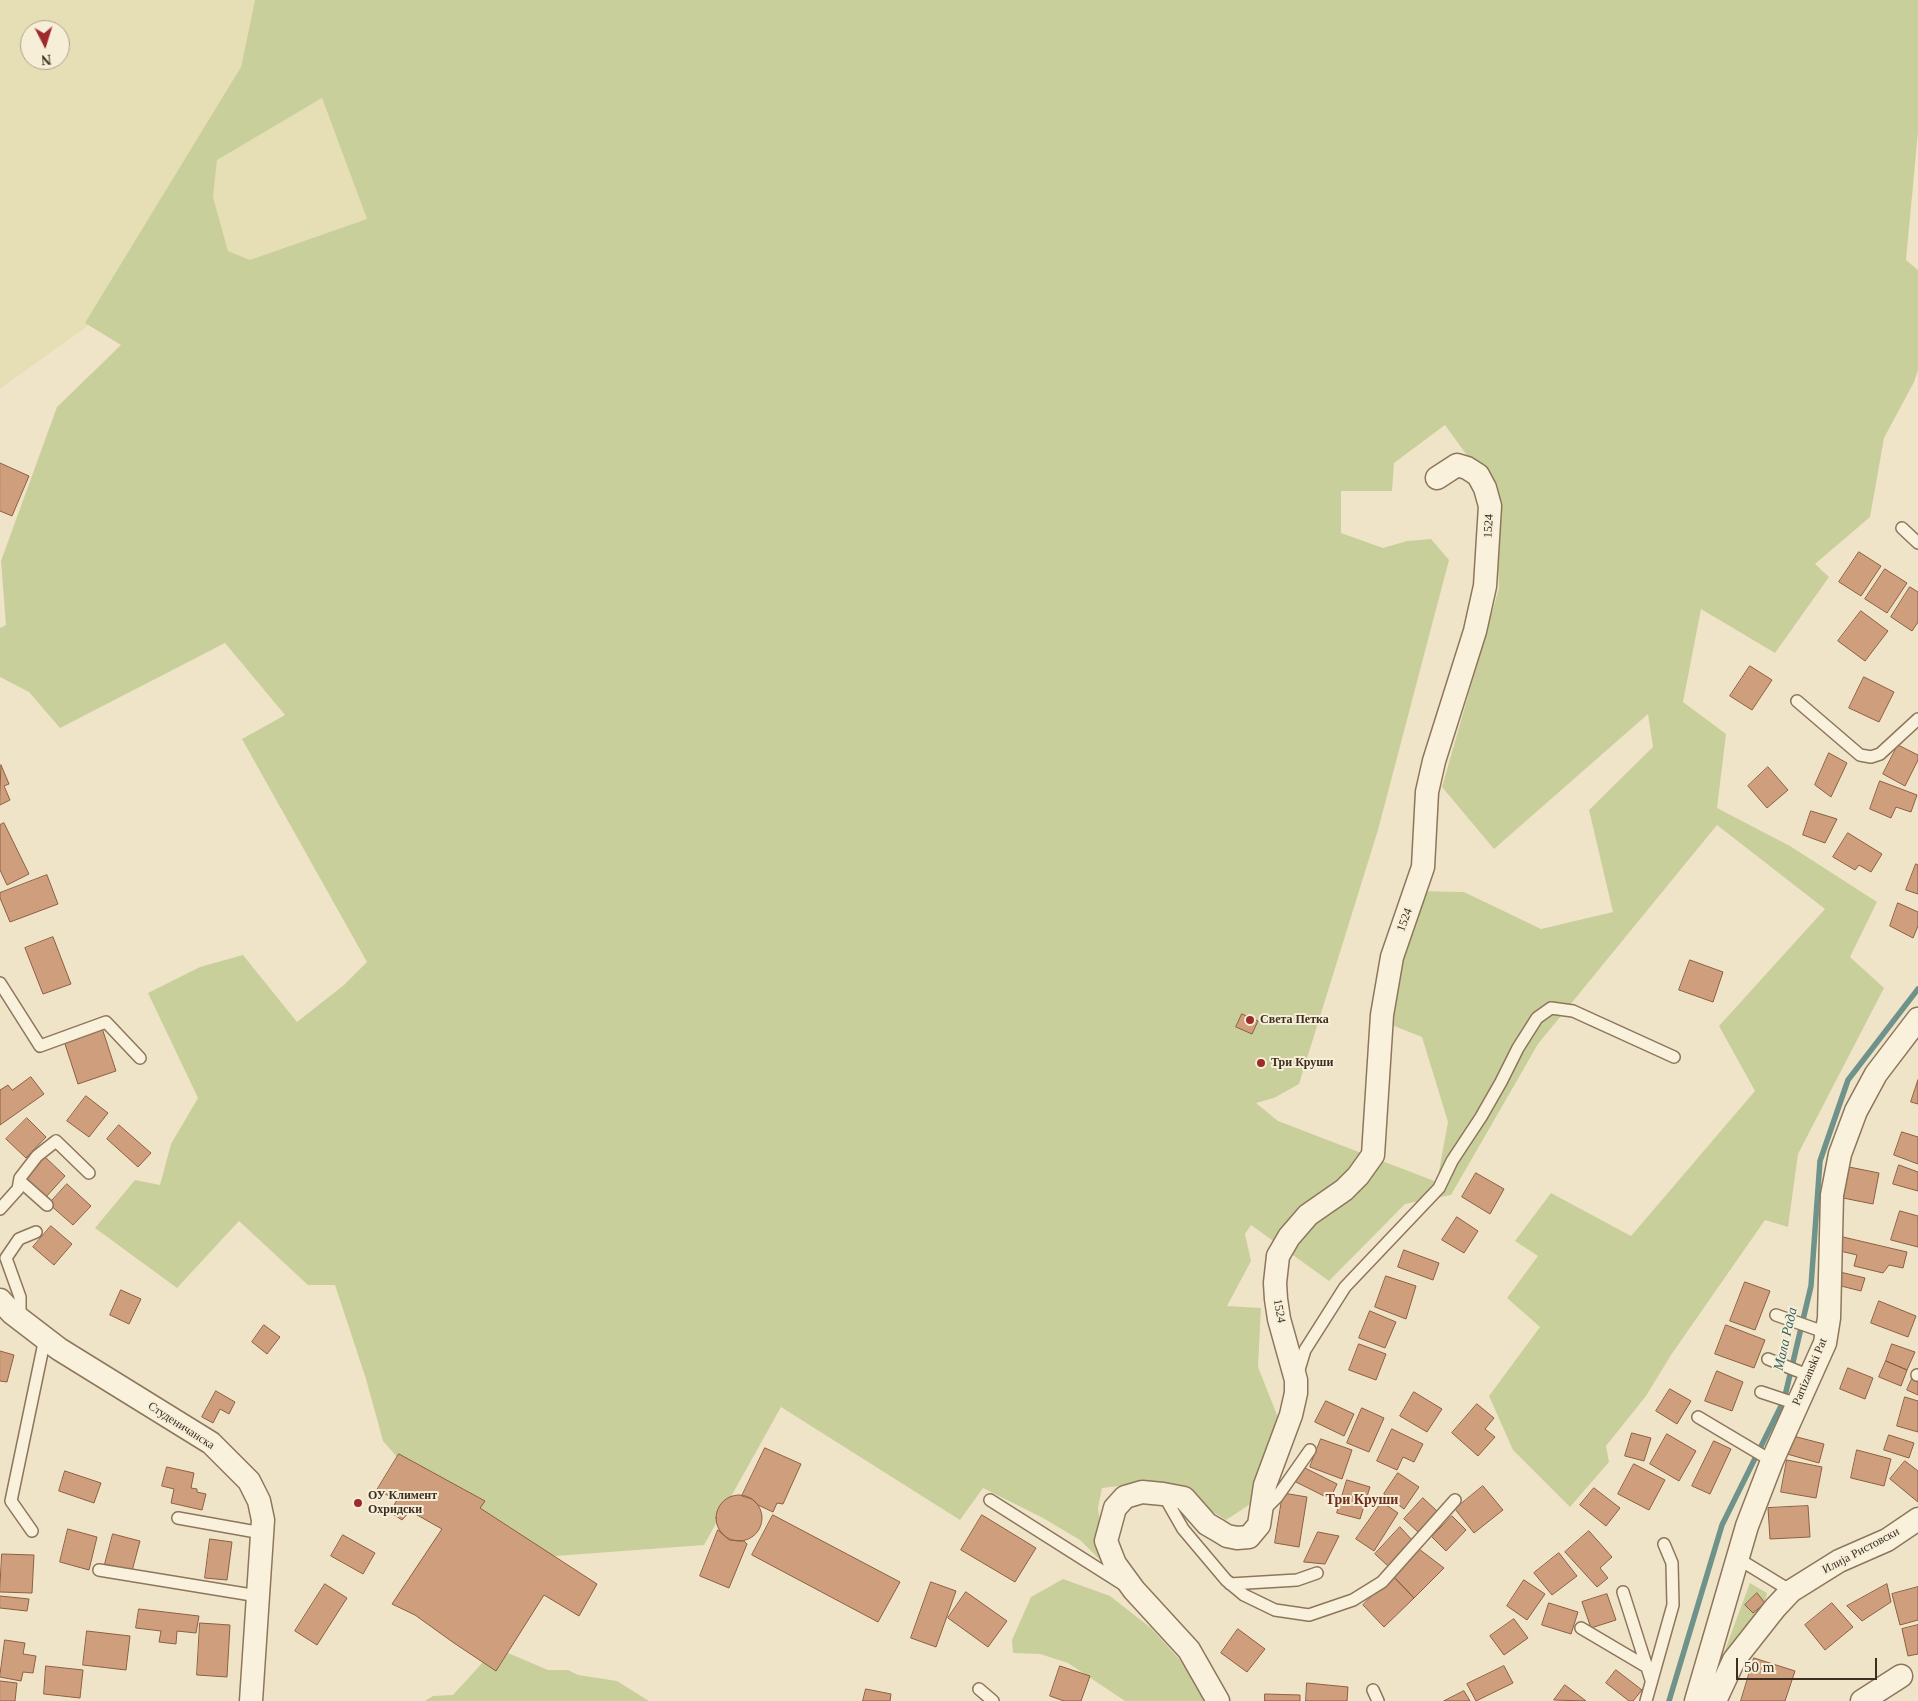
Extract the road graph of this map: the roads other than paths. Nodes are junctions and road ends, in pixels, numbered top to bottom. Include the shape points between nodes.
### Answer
1 (1437, 478) dead end
2 (1902, 528) dead end
3 (1918, 542) edge
4 (1797, 701) dead end
5 (1918, 719) edge
6 (0, 983) edge
7 (1918, 1019) edge
8 (1674, 1057) dead end
9 (140, 1058) dead end
10 (89, 1173) dead end
11 (20, 1181) junction
12 (46, 1205) dead end
13 (0, 1209) edge
14 (36, 1232) dead end
15 (3, 1255) edge
16 (0, 1300) edge
17 (1776, 1315) dead end
18 (20, 1319) junction
19 (1818, 1330) junction
20 (45, 1338) junction
21 (1768, 1359) dead end
22 (1804, 1374) junction
23 (1296, 1380) junction
24 (1761, 1392) dead end
25 (1788, 1401) junction
26 (1698, 1417) dead end
27 (1310, 1450) dead end
28 (1768, 1459) junction
29 (1163, 1494) junction
30 (990, 1500) dead end
31 (1455, 1500) dead end
32 (1261, 1513) junction
33 (178, 1518) dead end
34 (1918, 1519) edge
35 (32, 1531) dead end
36 (262, 1533) junction
37 (1664, 1544) dead end
38 (1737, 1558) junction
39 (99, 1570) dead end
40 (1318, 1573) dead end
41 (1230, 1584) junction
42 (1134, 1590) junction
43 (1623, 1592) dead end
44 (1791, 1592) junction
45 (258, 1596) junction
46 (1581, 1628) dead end
47 (1647, 1667) junction
48 (1901, 1676) dead end
49 (1651, 1680) junction
50 (978, 1689) dead end
51 (1373, 1690) dead end
52 (251, 1701) edge
53 (993, 1701) edge
54 (1218, 1701) edge
55 (1378, 1701) edge
56 (1646, 1701) edge
57 (1696, 1701) edge
58 (1715, 1701) edge
59 (1862, 1701) edge

1 - 23 street, 1524 via 1457,465 1478,474 1485,488 1490,506 1485,586 1427,792 1423,867 1392,957 1382,1015 1373,1155 1344,1190 1308,1215 1278,1256 1276,1299
2 - 3 lane
4 - 5 lane via 1860,755 1871,757 1880,754
6 - 9 lane via 40,1046 106,1022
7 - 19 street, Partizanski Pat via 1876,1074 1856,1111 1840,1154 1832,1195 1829,1310
8 - 23 lane, 1524 via 1573,1011 1551,1008 1537,1018 1438,1188 1345,1287 1305,1350
10 - 11 lane via 56,1141 37,1156
11 - 12 lane
11 - 13 lane via 18,1189
14 - 15 lane via 19,1238
15 - 18 lane via 20,1297
16 - 18 street, Студеничанска
17 - 19 lane
18 - 20 street, Студеничанска
19 - 22 street, Partizanski Pat via 1825,1343
20 - 35 lane via 12,1501
20 - 36 street, Студеничанска via 211,1443 249,1481 259,1501
21 - 22 lane
22 - 25 street, Partizanski Pat
23 - 32 street, 1524 via 1291,1415 1265,1485
24 - 25 lane
25 - 28 street, Partizanski Pat
26 - 28 lane
27 - 32 lane via 1277,1497
28 - 38 street, Partizanski Pat
29 - 32 street, 1524 via 1184,1498 1207,1524 1237,1538 1249,1537 1259,1525
29 - 41 lane via 1183,1529
29 - 42 street, 1524 via 1142,1492 1125,1497 1115,1508 1106,1541 1115,1564
30 - 42 lane
31 - 41 lane via 1382,1582 1353,1600 1309,1615 1275,1610 1244,1595
33 - 36 lane
34 - 44 street, Илија Ристовски via 1887,1540 1839,1561
36 - 45 street, Студеничанска
37 - 49 lane via 1672,1563 1673,1605
38 - 44 lane
38 - 57 street, Partizanski Pat
39 - 45 lane
40 - 41 lane via 1297,1580
42 - 54 street, 1524 via 1189,1650
43 - 47 lane
44 - 58 street, Илија Ристовски via 1734,1660
45 - 52 street, Студеничанска
46 - 47 lane
47 - 49 lane
48 - 59 street
49 - 56 lane
50 - 53 lane
51 - 55 lane

